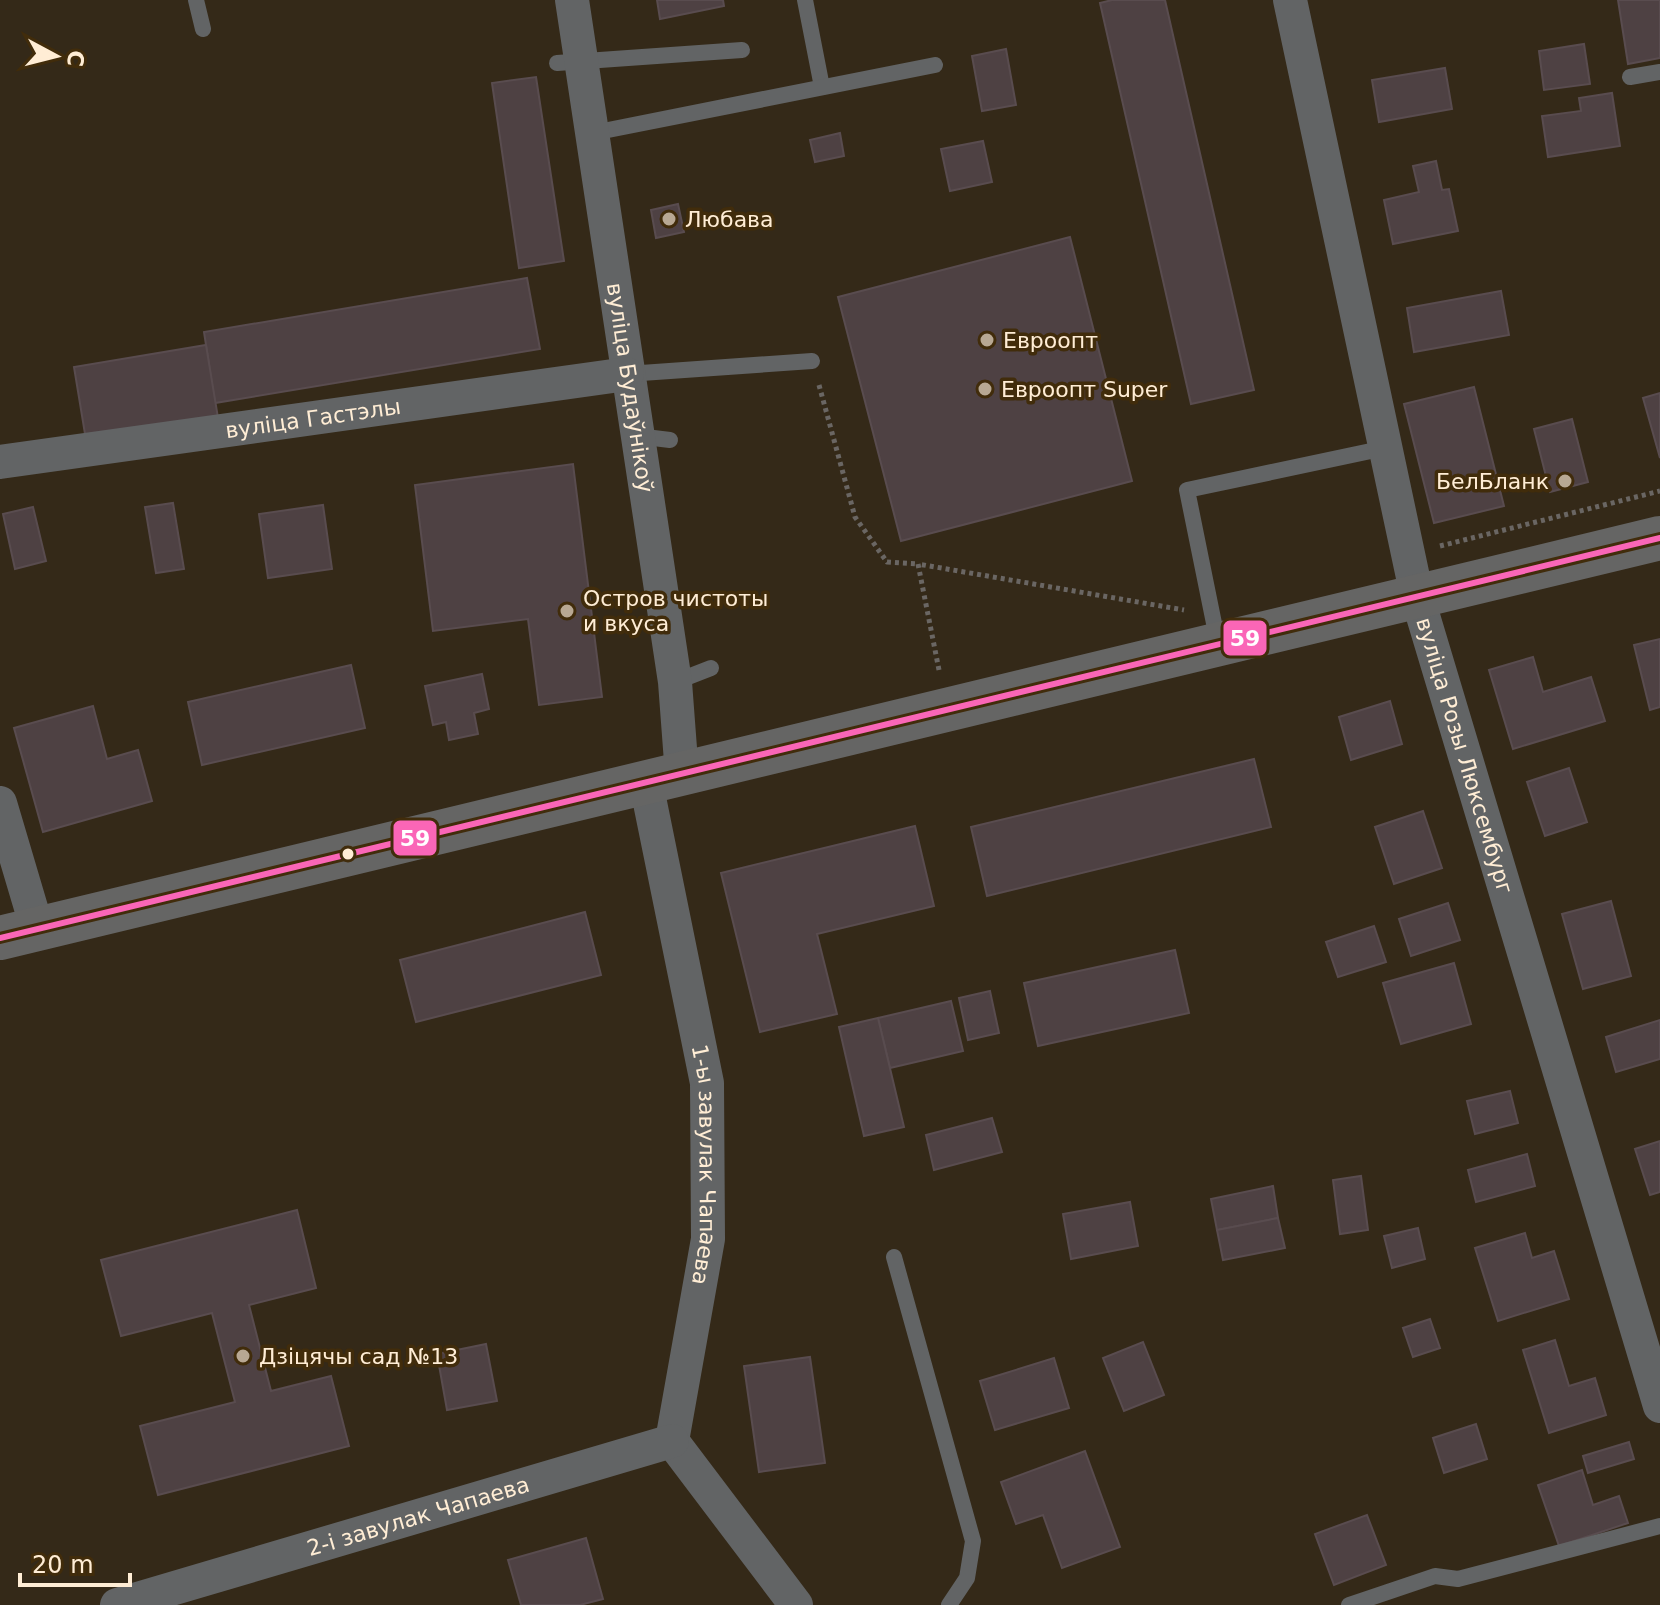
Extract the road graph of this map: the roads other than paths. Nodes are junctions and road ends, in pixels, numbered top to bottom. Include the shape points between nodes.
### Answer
1 (196, 0) edge
2 (572, 0) edge
3 (805, 0) edge
4 (1290, 0) edge
5 (203, 29) dead end
6 (742, 50) dead end
7 (557, 63) dead end
8 (935, 65) dead end
9 (1660, 72) edge
10 (1630, 77) dead end
11 (822, 87) junction
12 (593, 133) junction
13 (812, 361) road end
14 (627, 374) junction
15 (637, 436) junction
16 (670, 440) dead end
17 (1385, 448) junction
18 (0, 462) edge
19 (1660, 538) edge
20 (1417, 596) junction
21 (1218, 645) junction
22 (711, 668) dead end
23 (675, 682) junction
24 (664, 779) junction
25 (0, 803) edge
26 (19, 933) edge
27 (894, 1257) dead end
28 (1660, 1406) edge
29 (672, 1441) junction
30 (1660, 1526) edge
31 (117, 1605) edge
32 (796, 1605) edge
33 (949, 1605) edge
34 (1349, 1605) edge

1 - 5 lane
2 - 12 street, вуліца Будаўнікоў
3 - 11 lane
4 - 17 street, вуліца Розы Люксембург
6 - 7 lane
8 - 11 lane
9 - 10 lane
11 - 12 lane
12 - 14 street, вуліца Будаўнікоў
13 - 14 lane
14 - 15 street, вуліца Будаўнікоў
14 - 18 street, вуліца Гастэлы
15 - 16 lane
15 - 23 street, вуліца Будаўнікоў
17 - 20 street, вуліца Розы Люксембург
17 - 21 lane via 1187,490
19 - 20 main road
20 - 21 main road
20 - 28 street, вуліца Розы Люксембург
21 - 24 main road
22 - 23 lane
23 - 24 street, вуліца Будаўнікоў
24 - 26 main road
24 - 29 street, 1-ы завулак Чапаева via 707,1083 708,1239
25 - 26 street
27 - 33 lane via 973,1541 967,1578
29 - 31 street, 2-і завулак Чапаева
29 - 32 street
30 - 34 lane via 1458,1579 1435,1576

